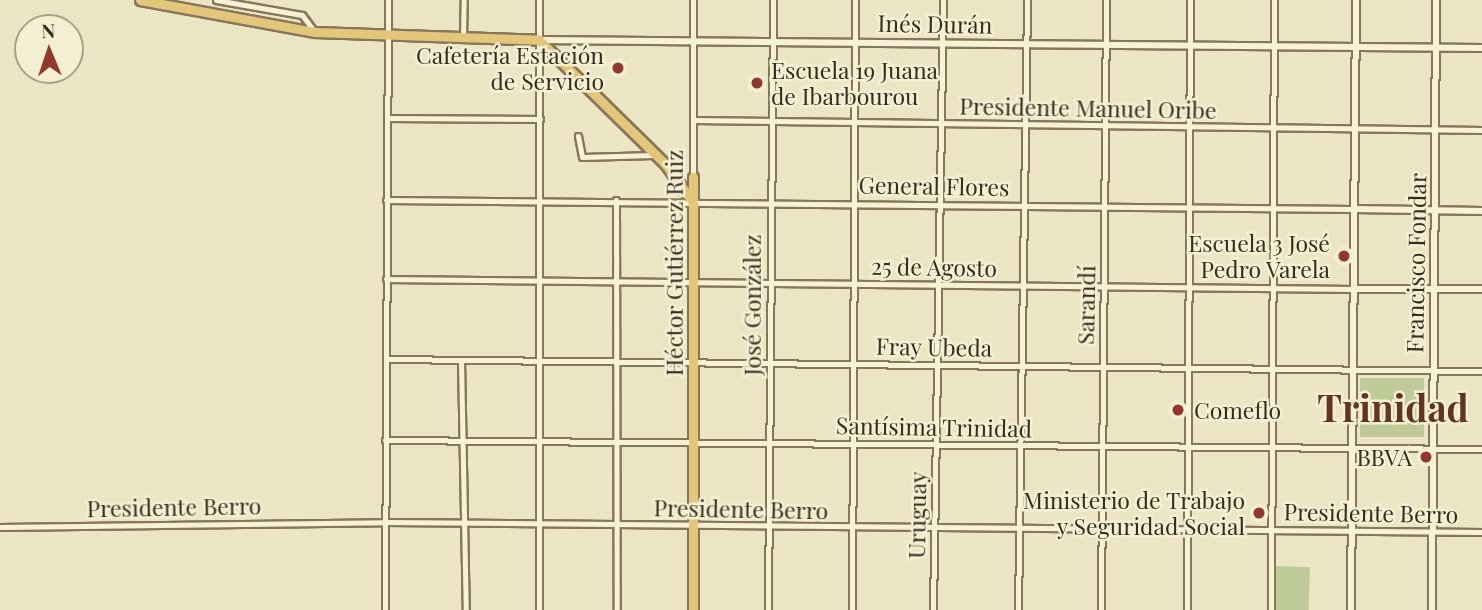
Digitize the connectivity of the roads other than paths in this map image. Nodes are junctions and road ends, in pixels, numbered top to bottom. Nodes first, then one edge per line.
1 (140, 0) edge
2 (221, 0) edge
3 (388, 0) edge
4 (464, 0) edge
5 (539, 0) edge
6 (693, 0) edge
7 (773, 0) edge
8 (855, 0) edge
9 (943, 0) edge
10 (1027, 0) edge
11 (1105, 0) edge
12 (1190, 0) edge
13 (1274, 0) edge
14 (1356, 0) edge
15 (1436, 0) edge
16 (221, 15) junction
17 (315, 32) junction
18 (388, 38) junction
19 (463, 39) junction
20 (539, 40) junction
21 (692, 41) junction
22 (772, 42) junction
23 (855, 42) junction
24 (942, 43) junction
25 (1026, 44) junction
26 (1105, 44) junction
27 (1189, 45) junction
28 (1274, 46) junction
29 (1355, 46) junction
30 (1435, 48) junction
31 (1482, 48) edge
32 (387, 118) junction
33 (540, 119) junction
34 (693, 120) junction
35 (771, 121) junction
36 (854, 123) junction
37 (940, 123) junction
38 (1024, 125) junction
39 (1105, 126) junction
40 (1189, 127) junction
41 (1272, 128) junction
42 (1355, 129) junction
43 (1435, 130) junction
44 (1482, 130) edge
45 (578, 136) dead end
46 (654, 155) junction
47 (666, 166) junction
48 (692, 177) junction
49 (680, 180) junction
50 (386, 200) junction
51 (540, 200) junction
52 (617, 200) junction
53 (692, 201) junction
54 (770, 202) junction
55 (855, 202) junction
56 (939, 204) junction
57 (1023, 205) junction
58 (1105, 206) junction
59 (1189, 207) junction
60 (1272, 207) junction
61 (1354, 209) junction
62 (1435, 210) junction
63 (1482, 211) edge
64 (386, 279) junction
65 (539, 281) junction
66 (617, 281) junction
67 (692, 282) junction
68 (771, 282) junction
69 (854, 284) junction
70 (938, 285) junction
71 (1022, 286) junction
72 (1103, 287) junction
73 (1188, 288) junction
74 (1272, 289) junction
75 (1354, 289) junction
76 (1433, 289) junction
77 (1482, 289) edge
78 (386, 359) junction
79 (461, 360) junction
80 (540, 360) junction
81 (616, 361) junction
82 (693, 361) junction
83 (769, 362) junction
84 (853, 362) junction
85 (936, 365) junction
86 (1020, 366) junction
87 (1102, 366) junction
88 (1186, 368) junction
89 (1271, 368) junction
90 (1353, 369) junction
91 (1433, 370) junction
92 (1482, 371) edge
93 (385, 440) junction
94 (462, 441) junction
95 (539, 441) junction
96 (616, 442) junction
97 (693, 443) junction
98 (769, 443) junction
99 (853, 444) junction
100 (935, 445) junction
101 (1018, 446) junction
102 (1102, 446) junction
103 (1186, 447) junction
104 (1270, 447) junction
105 (1353, 448) junction
106 (1432, 449) junction
107 (1482, 449) edge
108 (386, 522) junction
109 (463, 523) junction
110 (539, 524) junction
111 (617, 525) junction
112 (693, 525) junction
113 (768, 526) junction
114 (0, 527) edge
115 (853, 527) junction
116 (934, 528) junction
117 (1018, 528) junction
118 (1102, 528) junction
119 (1186, 529) junction
120 (1270, 530) junction
121 (1352, 530) junction
122 (1433, 532) junction
123 (1482, 532) edge
124 (385, 610) edge
125 (466, 610) edge
126 (539, 610) edge
127 (617, 610) edge
128 (693, 610) edge
129 (768, 610) edge
130 (852, 610) edge
131 (933, 610) edge
132 (1018, 610) edge
133 (1101, 610) edge
134 (1187, 610) edge
135 (1271, 610) edge
136 (1351, 610) edge
137 (1432, 610) edge

1 - 16 highway, Inés Durán
2 - 16 street
2 - 17 street
3 - 18 street
4 - 19 street
5 - 20 street
6 - 21 street, Héctor Gutiérrez Ruiz
7 - 22 street, José González
8 - 23 street
9 - 24 street, Uruguay
10 - 25 street
11 - 26 street, Sarandí
12 - 27 street
13 - 28 street
14 - 29 street
15 - 30 street, Francisco Fondar
16 - 17 highway, Inés Durán
17 - 18 highway, Inés Durán
18 - 19 highway, Inés Durán
18 - 32 street
19 - 20 highway, Inés Durán
20 - 21 street, Inés Durán
20 - 33 street
20 - 46 highway
21 - 22 street, Inés Durán
21 - 34 street, Héctor Gutiérrez Ruiz
22 - 23 street, Inés Durán
22 - 35 street, José González
23 - 24 street, Inés Durán
23 - 36 street
24 - 25 street, Inés Durán
24 - 37 street, Uruguay
25 - 26 street, Inés Durán
25 - 38 street
26 - 27 street, Inés Durán
26 - 39 street, Sarandí
27 - 28 street, Inés Durán
27 - 40 street
28 - 29 street, Inés Durán
28 - 41 street
29 - 30 street, Inés Durán
29 - 42 street
30 - 31 street, Inés Durán
30 - 43 street, Francisco Fondar
32 - 33 street
32 - 50 street
33 - 51 street
34 - 35 street, Presidente Manuel Oribe
34 - 48 street, Héctor Gutiérrez Ruiz
35 - 36 street, Presidente Manuel Oribe
35 - 54 street, José González
36 - 37 street, Presidente Manuel Oribe
36 - 55 street
37 - 38 street, Presidente Manuel Oribe
37 - 56 street, Uruguay
38 - 39 street, Presidente Manuel Oribe
38 - 57 street
39 - 40 street, Presidente Manuel Oribe
39 - 58 street, Sarandí
40 - 41 street, Presidente Manuel Oribe
40 - 59 street
41 - 42 street, Presidente Manuel Oribe
41 - 60 street
42 - 43 street, Presidente Manuel Oribe
42 - 61 street
43 - 44 street, Presidente Manuel Oribe
43 - 62 street, Francisco Fondar
45 - 46 street
46 - 47 highway
47 - 48 highway
47 - 49 highway
48 - 49 highway
48 - 53 highway, Héctor Gutiérrez Ruiz
49 - 53 highway
50 - 51 street, General Flores
50 - 64 street
51 - 52 street, General Flores
51 - 65 street
52 - 53 street, General Flores
52 - 66 street
53 - 54 street, General Flores
53 - 67 highway, Héctor Gutiérrez Ruiz
54 - 55 street, General Flores
54 - 68 street, José González
55 - 56 street, General Flores
55 - 69 street
56 - 57 street, General Flores
56 - 70 street, Uruguay
57 - 58 street, General Flores
57 - 71 street
58 - 59 street, General Flores
58 - 72 street, Sarandí
59 - 60 street, General Flores
59 - 73 street
60 - 61 street, General Flores
60 - 74 street
61 - 62 street, General Flores
61 - 75 street
62 - 63 street, General Flores
62 - 76 street, Francisco Fondar
64 - 65 street, 25 de Agosto
64 - 78 street
65 - 66 street, 25 de Agosto
65 - 80 street
66 - 67 street, 25 de Agosto
66 - 81 street
67 - 68 street, 25 de Agosto
67 - 82 highway, Héctor Gutiérrez Ruiz
68 - 69 street, 25 de Agosto
68 - 83 street, José González
69 - 70 street, 25 de Agosto
69 - 84 street
70 - 71 street, 25 de Agosto
70 - 85 street, Uruguay
71 - 72 street, 25 de Agosto
71 - 86 street
72 - 73 street, 25 de Agosto
72 - 87 street, Sarandí
73 - 74 street, 25 de Agosto
73 - 88 street
74 - 75 street, 25 de Agosto
74 - 89 street
75 - 76 street, 25 de Agosto
75 - 90 street
76 - 77 street, 25 de Agosto
76 - 91 street, Francisco Fondar
78 - 79 street, Fray Ubeda
78 - 93 street
79 - 80 street, Fray Ubeda
79 - 94 street
80 - 81 street, Fray Ubeda
80 - 95 street
81 - 82 street, Fray Ubeda
81 - 96 street
82 - 83 street, Fray Ubeda
82 - 97 highway, Héctor Gutiérrez Ruiz
83 - 84 street, Fray Ubeda
83 - 98 street, José González
84 - 85 street, Fray Ubeda
84 - 99 street
85 - 86 street, Fray Ubeda
85 - 100 street, Uruguay
86 - 87 street, Fray Ubeda
86 - 101 street
87 - 88 street, Fray Ubeda
87 - 102 street, Sarandí
88 - 89 street, Fray Ubeda
88 - 103 street
89 - 90 street, Fray Ubeda
89 - 104 street
90 - 91 street, Fray Ubeda
90 - 105 street
91 - 92 street, Fray Ubeda
91 - 106 street, Francisco Fondar
93 - 94 street, Santísima Trinidad
93 - 108 street
94 - 95 street, Santísima Trinidad
94 - 109 street
95 - 96 street, Santísima Trinidad
95 - 110 street
96 - 97 street, Santísima Trinidad
96 - 111 street
97 - 98 street, Santísima Trinidad
97 - 112 highway, Héctor Gutiérrez Ruiz
98 - 99 street, Santísima Trinidad
98 - 113 street, José González
99 - 100 street, Santísima Trinidad
99 - 115 street
100 - 101 street, Santísima Trinidad
100 - 116 street, Uruguay
101 - 102 street, Santísima Trinidad
101 - 117 street
102 - 103 street, Santísima Trinidad
102 - 118 street, Sarandí
103 - 104 street, Santísima Trinidad
103 - 119 street
104 - 105 street, Santísima Trinidad
104 - 120 street
105 - 106 street, Santísima Trinidad
105 - 121 street
106 - 107 street, Santísima Trinidad
106 - 122 street, Francisco Fondar
108 - 109 street, Presidente Berro
108 - 114 street, Presidente Berro
108 - 124 street
109 - 110 street, Presidente Berro
109 - 125 street
110 - 111 street, Presidente Berro
110 - 126 street
111 - 112 street, Presidente Berro
111 - 127 street
112 - 113 street, Presidente Berro
112 - 128 highway, Héctor Gutiérrez Ruiz
113 - 115 street, Presidente Berro
113 - 129 street, José González
115 - 116 street, Presidente Berro
115 - 130 street
116 - 117 street, Presidente Berro
116 - 131 street, Uruguay
117 - 118 street, Presidente Berro
117 - 132 street
118 - 119 street, Presidente Berro
118 - 133 street, Sarandí
119 - 120 street, Presidente Berro
119 - 134 street
120 - 121 street, Presidente Berro
120 - 135 street
121 - 122 street, Presidente Berro
121 - 136 street
122 - 123 street, Presidente Berro
122 - 137 street, Francisco Fondar

